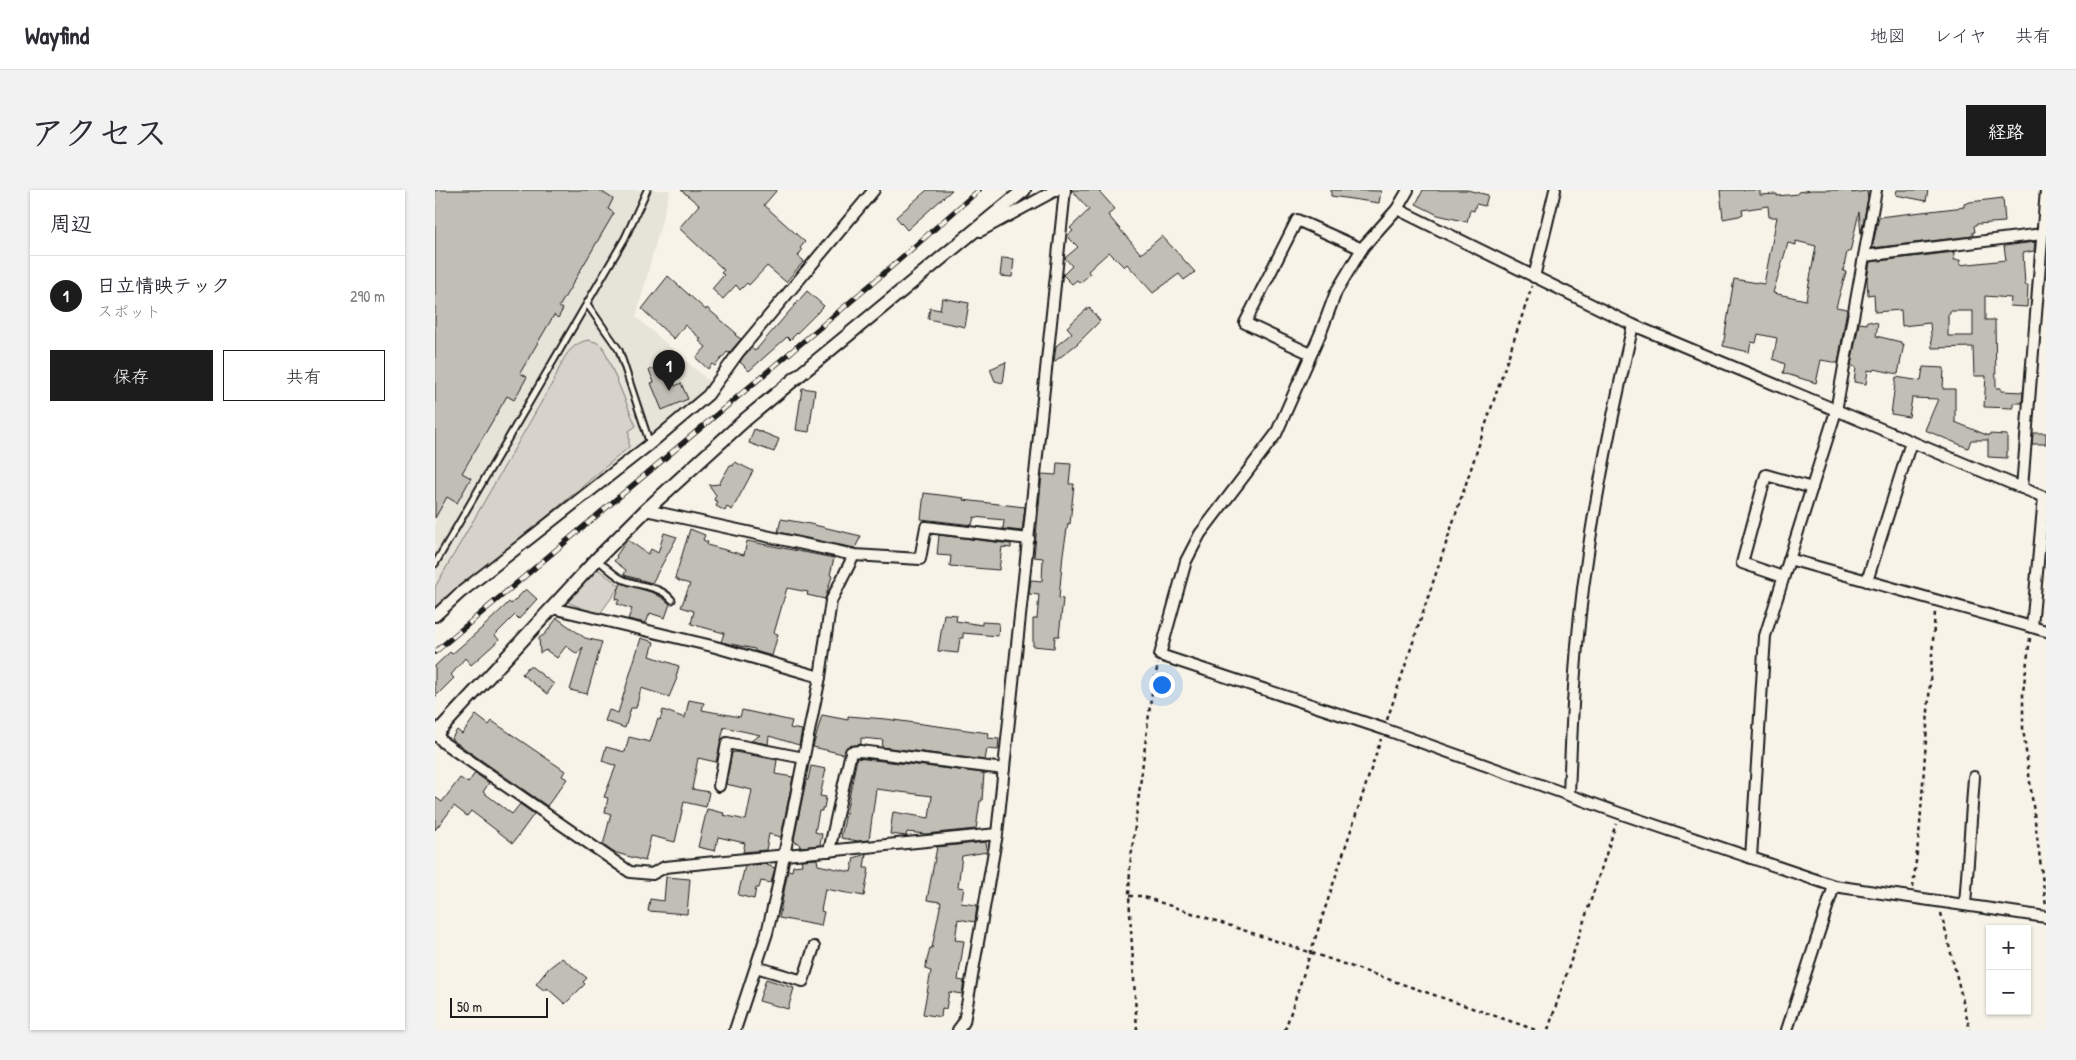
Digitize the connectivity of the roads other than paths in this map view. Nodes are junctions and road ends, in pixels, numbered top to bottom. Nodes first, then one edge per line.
1 (647, 190) edge
2 (874, 190) edge
3 (1024, 190) edge
4 (1056, 190) edge
5 (1065, 190) edge
6 (1407, 190) edge
7 (1555, 190) edge
8 (1875, 190) edge
9 (2046, 190) edge
10 (1397, 210) junction
11 (2042, 234) junction
12 (965, 238) junction
13 (1362, 249) junction
14 (1864, 256) junction
15 (1534, 277) junction
16 (587, 304) junction
17 (1633, 325) junction
18 (1311, 354) junction
19 (1836, 411) junction
20 (1911, 442) junction
21 (650, 444) junction
22 (1812, 488) junction
23 (2022, 488) junction
24 (2045, 498) edge
25 (647, 510) junction
26 (1029, 539) junction
27 (854, 555) junction
28 (1789, 558) junction
29 (597, 559) junction
30 (435, 564) edge
31 (1783, 577) junction
32 (1867, 581) junction
33 (672, 600) dead end
34 (552, 608) junction
35 (435, 616) edge
36 (2031, 627) junction
37 (2046, 631) edge
38 (820, 677) junction
39 (436, 734) edge
40 (804, 758) junction
41 (1004, 769) junction
42 (1974, 777) dead end
43 (719, 786) dead end
44 (1569, 795) junction
45 (997, 834) junction
46 (829, 851) junction
47 (784, 856) junction
48 (1751, 858) junction
49 (1834, 886) junction
50 (1965, 905) junction
51 (2046, 917) edge
52 (814, 947) dead end
53 (756, 968) junction
54 (961, 1027) edge
55 (735, 1030) edge
56 (1787, 1030) edge

1 - 16 lane
2 - 21 street
3 - 12 street
4 - 12 street
5 - 26 street
6 - 10 street
7 - 15 street
8 - 14 street
9 - 11 street
10 - 13 street
10 - 15 street
11 - 14 street
11 - 23 street
12 - 25 street
13 - 18 street
13 - 18 street
14 - 19 street
15 - 17 street
16 - 21 lane
16 - 30 lane
17 - 19 street
17 - 44 street
18 - 44 street
19 - 20 street
19 - 22 street
20 - 23 street
20 - 32 street
21 - 35 street
22 - 28 street
22 - 31 street
23 - 24 street
24 - 36 street
25 - 27 street
25 - 29 street
26 - 27 street
26 - 41 street
27 - 38 street
28 - 31 street
28 - 32 street
29 - 33 lane
29 - 34 street
31 - 48 street
32 - 36 street
34 - 38 street
34 - 39 street
36 - 37 street
38 - 40 street
39 - 47 street
40 - 43 street
40 - 47 street
41 - 45 street
41 - 46 street
42 - 50 street
44 - 48 street
45 - 46 street
45 - 54 street
46 - 47 street
47 - 53 street
48 - 49 street
49 - 50 street
49 - 56 street
50 - 51 street
52 - 53 street
53 - 55 street

